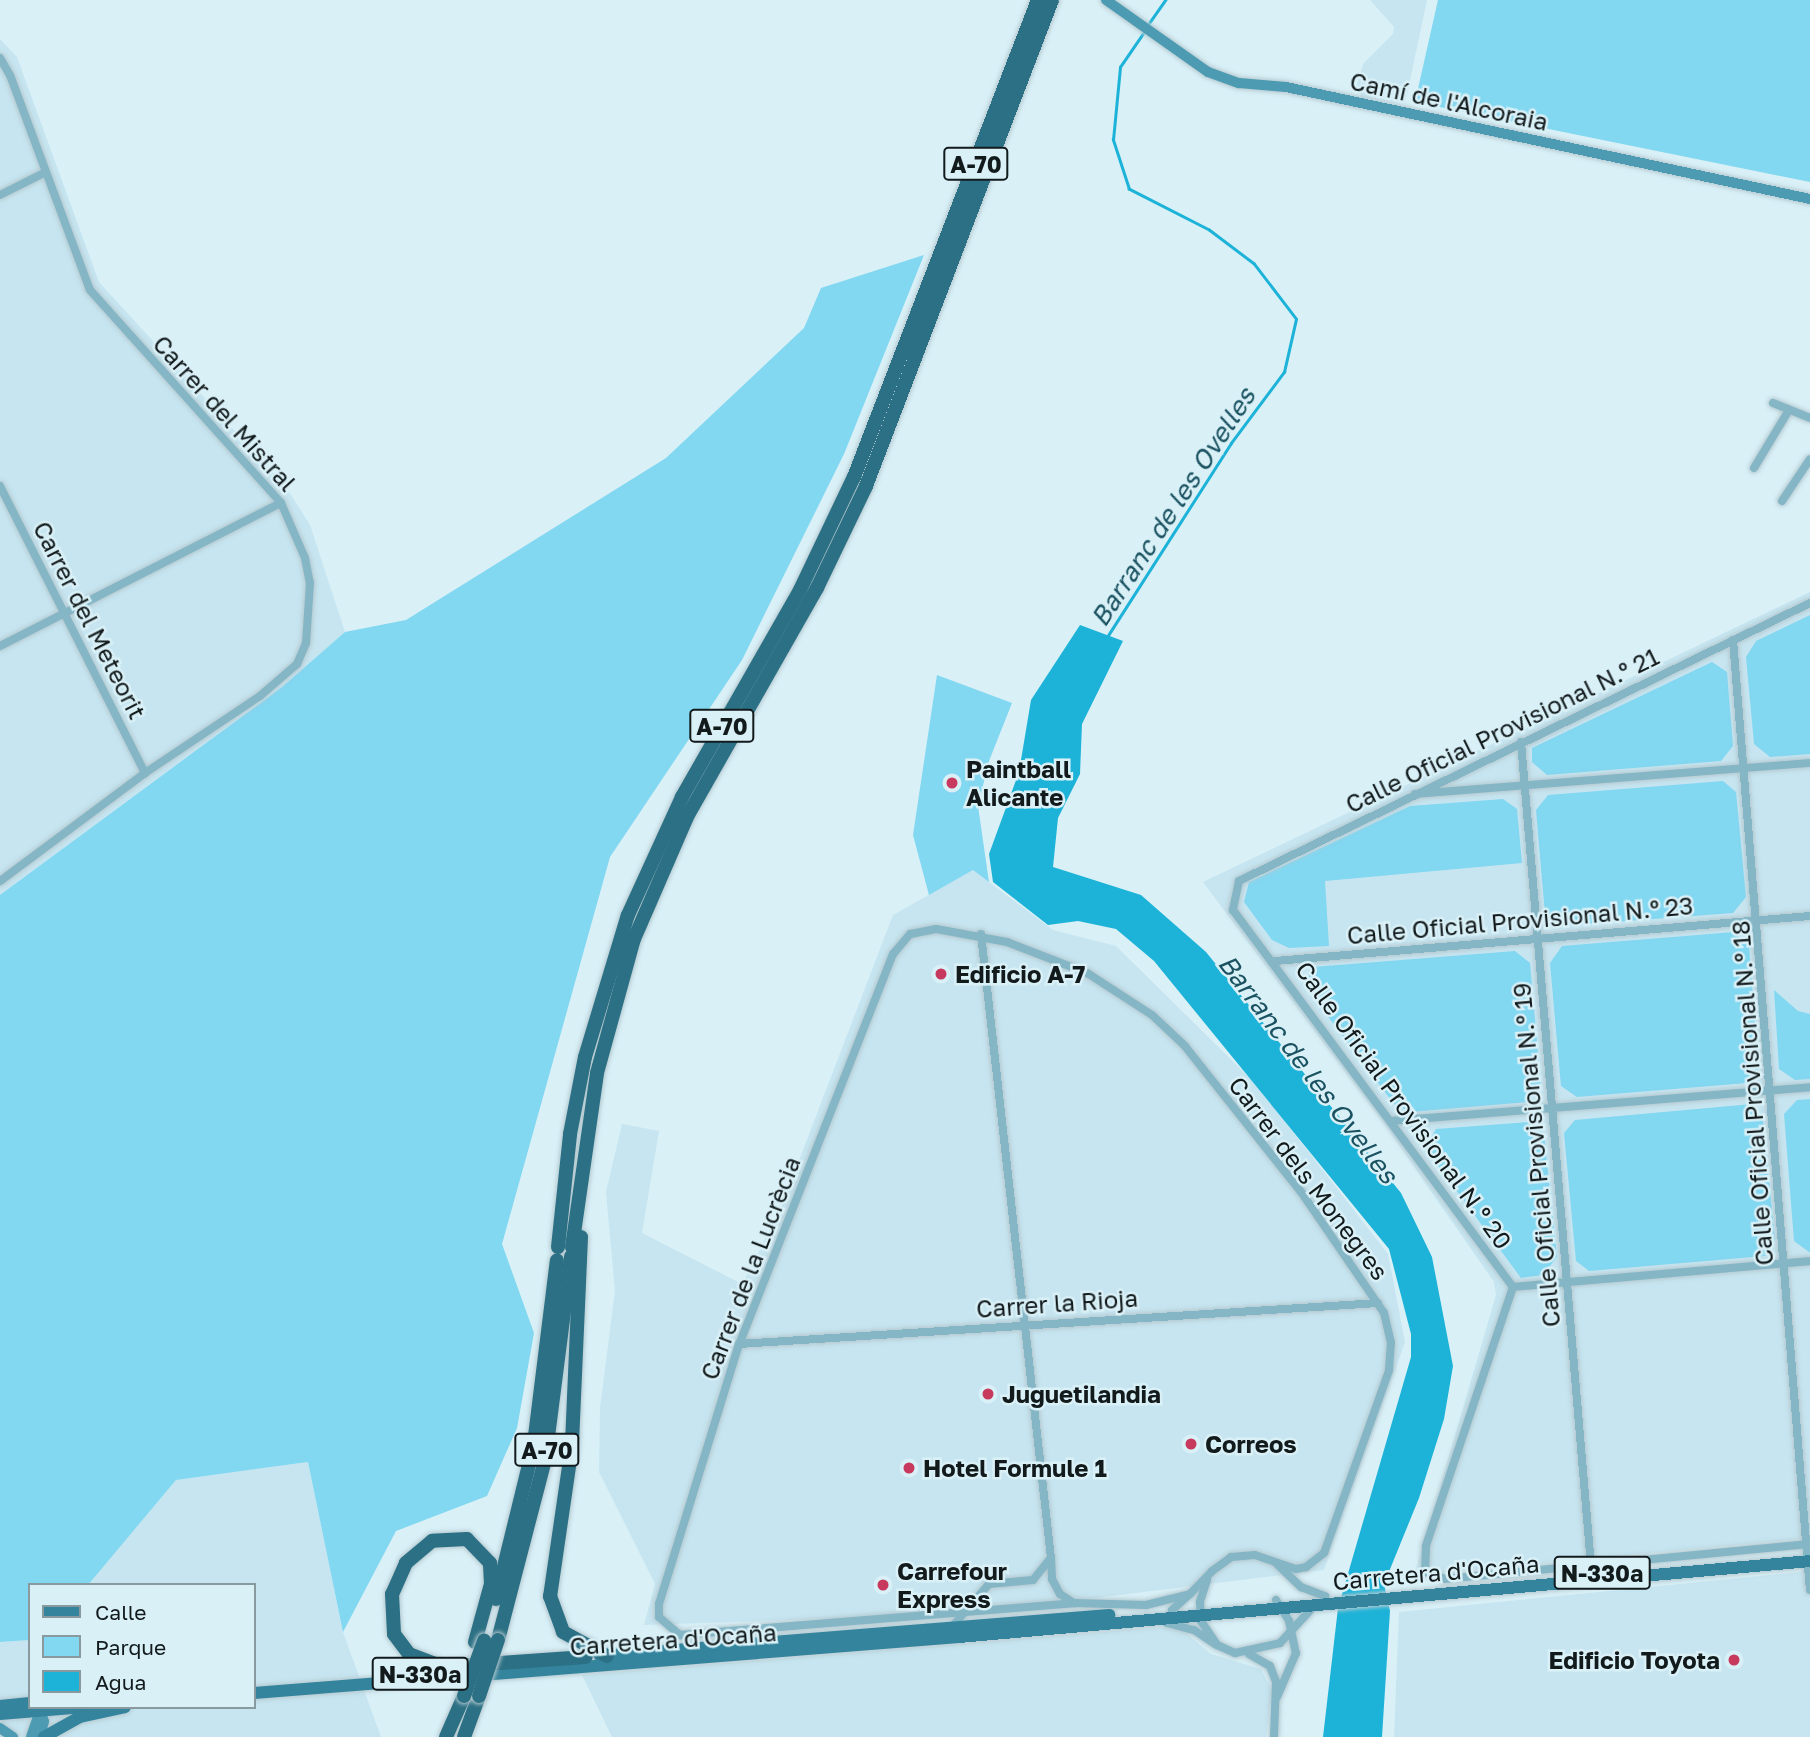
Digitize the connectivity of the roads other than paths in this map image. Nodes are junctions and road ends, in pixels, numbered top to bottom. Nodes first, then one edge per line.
1 (1038, 0) edge
2 (1052, 0) edge
3 (1106, 0) edge
4 (0, 58) edge
5 (1007, 104) junction
6 (46, 172) junction
7 (0, 195) edge
8 (1808, 199) edge
9 (960, 226) junction
10 (1773, 403) dead end
11 (1789, 410) junction
12 (1810, 418) edge
13 (1810, 460) edge
14 (1754, 468) dead end
15 (0, 486) edge
16 (1783, 501) dead end
17 (281, 503) junction
18 (1810, 603) edge
19 (67, 612) junction
20 (1734, 640) junction
21 (0, 646) edge
22 (1521, 742) junction
23 (1810, 763) edge
24 (1745, 768) junction
25 (145, 773) junction
26 (1525, 787) junction
27 (1410, 794) junction
28 (0, 881) edge
29 (1233, 910) joint
30 (1810, 916) edge
31 (1759, 920) junction
32 (910, 934) joint
33 (981, 934) junction
34 (1536, 937) junction
35 (1275, 961) junction
36 (610, 1019) junction
37 (1810, 1087) edge
38 (1771, 1090) junction
39 (1552, 1108) junction
40 (1391, 1121) junction
41 (564, 1252) junction
42 (1810, 1261) edge
43 (1784, 1263) junction
44 (1567, 1281) junction
45 (1513, 1287) junction
46 (1378, 1303) junction
47 (1026, 1323) junction
48 (739, 1344) junction
49 (1809, 1554) edge
50 (1051, 1559) junction
51 (1276, 1563) junction
52 (1591, 1565) junction
53 (1212, 1571) junction
54 (1810, 1586) edge
55 (1190, 1594) junction
56 (1322, 1601) junction
57 (1074, 1603) junction
58 (1280, 1604) junction
59 (1151, 1608) junction
60 (1172, 1609) junction
61 (1200, 1610) junction
62 (965, 1614) junction
63 (847, 1623) junction
64 (822, 1625) junction
65 (1095, 1625) junction
66 (664, 1626) joint
67 (951, 1628) junction
68 (782, 1629) junction
69 (906, 1632) junction
70 (1292, 1632) junction
71 (808, 1640) junction
72 (486, 1641) junction
73 (1217, 1645) junction
74 (1249, 1654) junction
75 (607, 1656) junction
76 (586, 1657) junction
77 (256, 1685) edge
78 (256, 1693) edge
79 (1277, 1697) junction
80 (28, 1708) edge
81 (38, 1709) edge
82 (39, 1709) edge
83 (116, 1709) edge
84 (0, 1710) edge
85 (0, 1728) edge
86 (466, 1733) edge
87 (6, 1737) edge
88 (13, 1737) edge
89 (31, 1737) edge
90 (42, 1737) edge
91 (446, 1737) edge
92 (1274, 1737) edge

1 - 5 highway, A-70
2 - 5 highway, A-70
3 - 8 street, Camí de l'Alcoraia
4 - 6 street, Carrer del Mistral
5 - 9 highway, A-70
6 - 7 street
6 - 17 street, Carrer del Mistral
9 - 36 highway, A-70
9 - 41 highway, A-70
10 - 11 street
11 - 12 street
11 - 14 street
13 - 16 street
15 - 19 street, Carrer del Meteorit
17 - 19 street
17 - 25 street, Carrer del Mistral
18 - 20 street, Calle Oficial Provisional N.º 21
19 - 21 street
19 - 25 street, Carrer del Meteorit
20 - 22 street, Calle Oficial Provisional N.º 21
20 - 24 street, Calle Oficial Provisional N.º 18
22 - 26 street, Calle Oficial Provisional N.º 19
22 - 27 street, Calle Oficial Provisional N.º 21
23 - 24 street
24 - 26 street
24 - 31 street, Calle Oficial Provisional N.º 18
25 - 28 street, Carrer del Mistral
26 - 27 street
26 - 34 street, Calle Oficial Provisional N.º 19
27 - 29 street, Calle Oficial Provisional N.º 21
29 - 35 street, Calle Oficial Provisional N.º 20
30 - 31 street, Calle Oficial Provisional N.º 23
31 - 34 street, Calle Oficial Provisional N.º 23
31 - 38 street, Calle Oficial Provisional N.º 18
32 - 33 street, Carrer dels Monegres
32 - 48 street, Carrer de la Lucrècia
33 - 46 street, Carrer dels Monegres
33 - 47 street
34 - 35 street, Calle Oficial Provisional N.º 23
34 - 39 street, Calle Oficial Provisional N.º 19
35 - 40 street, Calle Oficial Provisional N.º 20
36 - 41 highway, A-70
36 - 75 highway
37 - 38 street
38 - 39 street
38 - 43 street, Calle Oficial Provisional N.º 18
39 - 40 street
39 - 44 street, Calle Oficial Provisional N.º 19
40 - 45 street, Calle Oficial Provisional N.º 20
41 - 72 highway, A-70
42 - 43 street
43 - 44 street
43 - 49 street, Calle Oficial Provisional N.º 18
44 - 45 street
44 - 52 street, Calle Oficial Provisional N.º 19
45 - 52 street, Carretera d'Ocaña
46 - 47 street, Carrer la Rioja
46 - 51 street, Carrer dels Monegres
47 - 48 street, Carrer la Rioja
47 - 50 street
48 - 66 street, Carrer de la Lucrècia
49 - 52 street, Carretera d'Ocaña
49 - 54 street, Calle Oficial Provisional N.º 18
49 - 56 main road, Carretera d'Ocaña / N-330a
50 - 57 street
50 - 62 street
51 - 53 street, Carrer dels Monegres
51 - 56 street, Carretera d'Ocaña
53 - 55 street
53 - 61 street
55 - 59 street, Carretera d'Ocaña
55 - 60 street
56 - 58 main road, Carretera d'Ocaña / N-330a
56 - 70 street, Carretera d'Ocaña
57 - 59 street, Carretera d'Ocaña
57 - 62 street, Carretera d'Ocaña
58 - 61 main road, Carretera d'Ocaña / N-330a
58 - 70 street
59 - 60 main road, Carretera d'Ocaña / N-330a
59 - 67 main road, Carretera d'Ocaña / N-330a
60 - 61 main road, Carretera d'Ocaña / N-330a
61 - 65 main road, Carretera d'Ocaña / N-330a
61 - 73 street
62 - 63 street, Carretera d'Ocaña
62 - 67 street
63 - 64 street, Carretera d'Ocaña
63 - 69 street, Carretera d'Ocaña
64 - 68 street, Carretera d'Ocaña
64 - 71 street, Carretera d'Ocaña
65 - 73 street, Carretera d'Ocaña
65 - 78 main road, Carretera d'Ocaña / N-330a
66 - 68 street, Carretera d'Ocaña
67 - 69 main road, Carretera d'Ocaña / N-330a
68 - 71 street, Carretera d'Ocaña
69 - 71 main road, Carretera d'Ocaña / N-330a
70 - 74 street, Carretera d'Ocaña
70 - 79 street
71 - 75 main road, Carretera d'Ocaña / N-330a
72 - 76 highway
72 - 86 highway, A-70, bridge
72 - 91 highway, A-70, bridge
73 - 74 street, Carretera d'Ocaña
74 - 79 street
75 - 76 main road, Carretera d'Ocaña / N-330a
76 - 77 main road, Carretera d'Ocaña / N-330a
79 - 92 street
80 - 84 main road
81 - 89 street
82 - 90 street
83 - 90 main road
85 - 87 street
85 - 88 street

